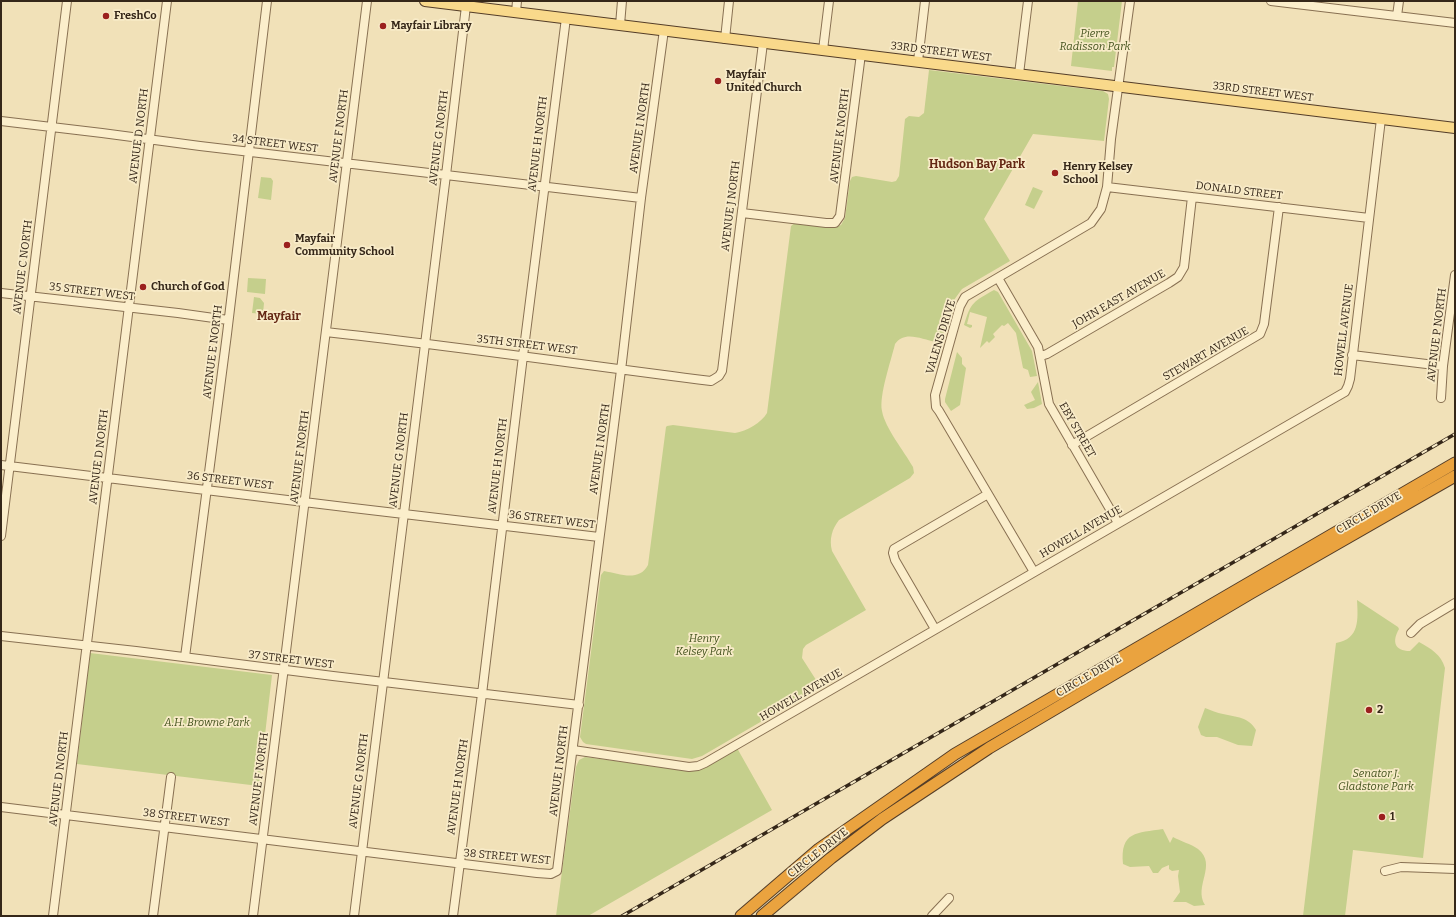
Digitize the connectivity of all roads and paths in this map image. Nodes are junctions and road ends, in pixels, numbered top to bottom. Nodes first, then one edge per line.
1 (67, 1) edge
2 (167, 1) edge
3 (267, 1) edge
4 (367, 1) edge
5 (425, 1) edge
6 (517, 1) edge
7 (622, 1) edge
8 (729, 1) edge
9 (829, 1) edge
10 (925, 1) edge
11 (1028, 1) edge
12 (1130, 1) edge
13 (1271, 1) edge
14 (1399, 1) edge
15 (466, 6) junction
16 (516, 12) junction
17 (1397, 16) junction
18 (566, 18) junction
19 (1455, 23) edge
20 (620, 25) junction
21 (664, 30) junction
22 (725, 38) junction
23 (763, 43) junction
24 (823, 50) junction
25 (861, 54) junction
26 (918, 61) junction
27 (1019, 74) junction
28 (1118, 85) junction
29 (1381, 119) junction
30 (1, 121) edge
31 (51, 127) junction
32 (1455, 128) edge
33 (149, 139) junction
34 (249, 152) junction
35 (347, 163) junction
36 (446, 175) junction
37 (544, 187) junction
38 (1107, 187) junction
39 (1192, 197) junction
40 (642, 198) junction
41 (1279, 207) junction
42 (742, 213) junction
43 (1369, 218) junction
44 (1455, 275) edge
45 (998, 278) junction
46 (1, 293) edge
47 (30, 296) junction
48 (129, 308) junction
49 (228, 320) junction
50 (1452, 322) edge
51 (326, 332) junction
52 (425, 344) junction
53 (1352, 355) junction
54 (523, 356) junction
55 (1041, 356) junction
56 (1443, 366) junction
57 (621, 369) junction
58 (722, 371) joint
59 (1441, 398) dead end
60 (1072, 445) junction
61 (1455, 463) edge
62 (1, 464) edge
63 (10, 466) junction
64 (1455, 476) edge
65 (108, 477) junction
66 (206, 489) junction
67 (988, 494) junction
68 (305, 502) junction
69 (404, 514) junction
70 (502, 524) junction
71 (1118, 524) junction
72 (1, 536) edge
73 (599, 537) junction
74 (1034, 572) junction
75 (1455, 603) edge
76 (935, 629) junction
77 (1411, 633) dead end
78 (1, 636) edge
79 (86, 646) junction
80 (184, 657) junction
81 (284, 669) junction
82 (382, 682) junction
83 (482, 694) junction
84 (579, 706) junction
85 (572, 750) junction
86 (171, 777) dead end
87 (1, 807) edge
88 (66, 815) junction
89 (165, 826) junction
90 (262, 838) junction
91 (361, 851) junction
92 (459, 864) junction
93 (1455, 869) edge
94 (557, 871) joint
95 (1385, 871) dead end
96 (949, 898) dead end
97 (53, 916) edge
98 (154, 916) edge
99 (253, 916) edge
100 (354, 916) edge
101 (453, 916) edge
102 (741, 916) edge
103 (762, 916) edge
104 (932, 916) edge

1 - 31 street, AVENUE C NORTH
2 - 33 street, AVENUE D NORTH
3 - 34 street, AVENUE E NORTH
4 - 35 street, AVENUE F NORTH
5 - 15 main road, 33RD STREET WEST
6 - 16 street
7 - 20 street
8 - 22 street
9 - 24 street
10 - 26 street
11 - 27 street
12 - 28 street, VALENS DRIVE
13 - 17 street
14 - 17 street
15 - 16 main road, 33RD STREET WEST
15 - 36 street, AVENUE G NORTH
16 - 18 main road, 33RD STREET WEST
17 - 19 street
18 - 20 main road, 33RD STREET WEST
18 - 37 street, AVENUE H NORTH
20 - 21 main road, 33RD STREET WEST
21 - 22 main road, 33RD STREET WEST
21 - 40 street, AVENUE I NORTH
22 - 23 main road, 33RD STREET WEST
23 - 24 main road, 33RD STREET WEST
23 - 42 street, AVENUE J NORTH
24 - 25 main road, 33RD STREET WEST
25 - 26 main road, 33RD STREET WEST
25 - 42 street, AVENUE K NORTH
26 - 27 main road, 33RD STREET WEST
27 - 28 main road, 33RD STREET WEST
28 - 29 main road, 33RD STREET WEST
28 - 38 street, VALENS DRIVE
29 - 32 main road, 33RD STREET WEST
29 - 43 street, HOWELL AVENUE
30 - 31 street, 34 STREET WEST
31 - 33 street, 34 STREET WEST
31 - 47 street, AVENUE C NORTH
33 - 34 street, 34 STREET WEST
33 - 48 street, AVENUE D NORTH
34 - 35 street, 34 STREET WEST
34 - 49 street, AVENUE E NORTH
35 - 36 street, 34 STREET WEST
35 - 51 street, AVENUE F NORTH
36 - 37 street, 34 STREET WEST
36 - 52 street, AVENUE G NORTH
37 - 40 street, 34 STREET WEST
37 - 54 street, AVENUE H NORTH
38 - 39 street, DONALD STREET
38 - 45 street, VALENS DRIVE
39 - 41 street, DONALD STREET
39 - 55 street, JOHN EAST AVENUE
40 - 57 street, AVENUE I NORTH
41 - 43 street, DONALD STREET
41 - 60 street, STEWART AVENUE
42 - 58 street, AVENUE J NORTH
43 - 53 street, HOWELL AVENUE
44 - 50 street, AVENUE P NORTH
45 - 55 street, EBY STREET
45 - 67 street, VALENS DRIVE
46 - 47 street, 35 STREET WEST
47 - 48 street, 35 STREET WEST
47 - 63 street, AVENUE C NORTH
48 - 49 street, 35 STREET WEST
48 - 65 street, AVENUE D NORTH
49 - 66 street, AVENUE E NORTH
50 - 56 street, AVENUE P NORTH
51 - 52 street, 35TH STREET WEST
51 - 68 street, AVENUE F NORTH
52 - 54 street, 35TH STREET WEST
52 - 69 street, AVENUE G NORTH
53 - 56 street
53 - 71 street, HOWELL AVENUE
54 - 57 street, 35TH STREET WEST
54 - 70 street, AVENUE H NORTH
55 - 60 street, EBY STREET
56 - 59 street, AVENUE P NORTH
57 - 58 street, 35TH STREET WEST
57 - 73 street, AVENUE I NORTH
60 - 71 street, EBY STREET
61 - 102 highway, CIRCLE DRIVE
62 - 63 street, 36 STREET WEST
63 - 65 street, 36 STREET WEST
63 - 72 street, AVENUE C NORTH
64 - 103 highway, CIRCLE DRIVE
65 - 66 street, 36 STREET WEST
65 - 79 street, AVENUE D NORTH
66 - 68 street, 36 STREET WEST
66 - 80 street, AVENUE E NORTH
67 - 74 street, VALENS DRIVE
67 - 76 street
68 - 69 street, 36 STREET WEST
68 - 81 street, AVENUE F NORTH
69 - 70 street, 36 STREET WEST
69 - 82 street, AVENUE G NORTH
70 - 73 street, 36 STREET WEST
70 - 83 street, AVENUE H NORTH
71 - 74 street, HOWELL AVENUE
73 - 84 street, AVENUE I NORTH
74 - 76 street, HOWELL AVENUE
75 - 77 street
76 - 85 street, HOWELL AVENUE
78 - 79 street, 37 STREET WEST
79 - 80 street, 37 STREET WEST
79 - 88 street, AVENUE D NORTH
80 - 81 street, 37 STREET WEST
81 - 82 street, 37 STREET WEST
81 - 90 street, AVENUE F NORTH
82 - 83 street, 37 STREET WEST
82 - 91 street, AVENUE G NORTH
83 - 84 street, 37 STREET WEST
83 - 92 street, AVENUE H NORTH
84 - 85 street, AVENUE I NORTH
85 - 94 street, AVENUE I NORTH
86 - 89 street
87 - 88 street, 38 STREET WEST
88 - 89 street, 38 STREET WEST
88 - 97 street, AVENUE D NORTH
89 - 90 street, 38 STREET WEST
89 - 98 street
90 - 91 street, 38 STREET WEST
90 - 99 street, AVENUE F NORTH
91 - 92 street, 38 STREET WEST
91 - 100 street, AVENUE G NORTH
92 - 94 street, 38 STREET WEST
92 - 101 street, AVENUE H NORTH
93 - 95 street
96 - 104 street

